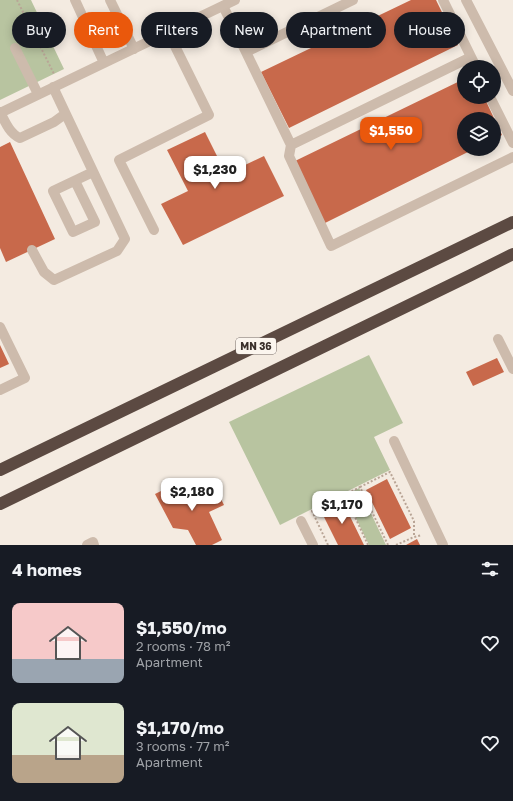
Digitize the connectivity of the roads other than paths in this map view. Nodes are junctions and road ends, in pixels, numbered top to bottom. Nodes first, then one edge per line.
1 (75, 0) edge
2 (110, 0) edge
3 (235, 0) edge
4 (353, 0) edge
5 (443, 0) edge
6 (466, 0) edge
7 (223, 6) junction
8 (210, 12) edge
9 (141, 46) edge
10 (15, 48) dead end
11 (176, 48) edge
12 (134, 49) junction
13 (246, 52) junction
14 (471, 57) junction
15 (472, 60) edge
16 (104, 63) junction
17 (53, 87) junction
18 (513, 92) edge
19 (38, 94) junction
20 (493, 104) edge
21 (0, 112) edge
22 (65, 114) junction
23 (513, 144) edge
24 (291, 145) junction
25 (513, 157) edge
26 (93, 172) junction
27 (75, 181) junction
28 (513, 222) edge
29 (154, 230) dead end
30 (32, 250) dead end
31 (513, 255) edge
32 (0, 327) edge
33 (498, 339) dead end
34 (513, 369) edge
35 (0, 390) edge
36 (394, 441) dead end
37 (0, 470) edge
38 (0, 504) edge
39 (301, 522) dead end
40 (87, 545) edge
41 (94, 545) edge
42 (312, 545) edge
43 (443, 545) edge

1 - 16 street
2 - 12 street
3 - 7 street
4 - 13 street
5 - 14 street
6 - 18 street
7 - 8 street
7 - 13 street
9 - 12 street
10 - 19 street
11 - 29 street
12 - 16 street
13 - 24 street
14 - 15 street
14 - 24 street
16 - 17 street
17 - 19 street
17 - 22 street
19 - 21 street
20 - 23 street
21 - 22 street
22 - 26 street
24 - 25 street
26 - 27 street
26 - 30 street
27 - 27 street
28 - 37 highway, MN 36
31 - 38 highway, MN 36
32 - 35 street
33 - 34 street
36 - 43 street
39 - 42 street
40 - 41 street

